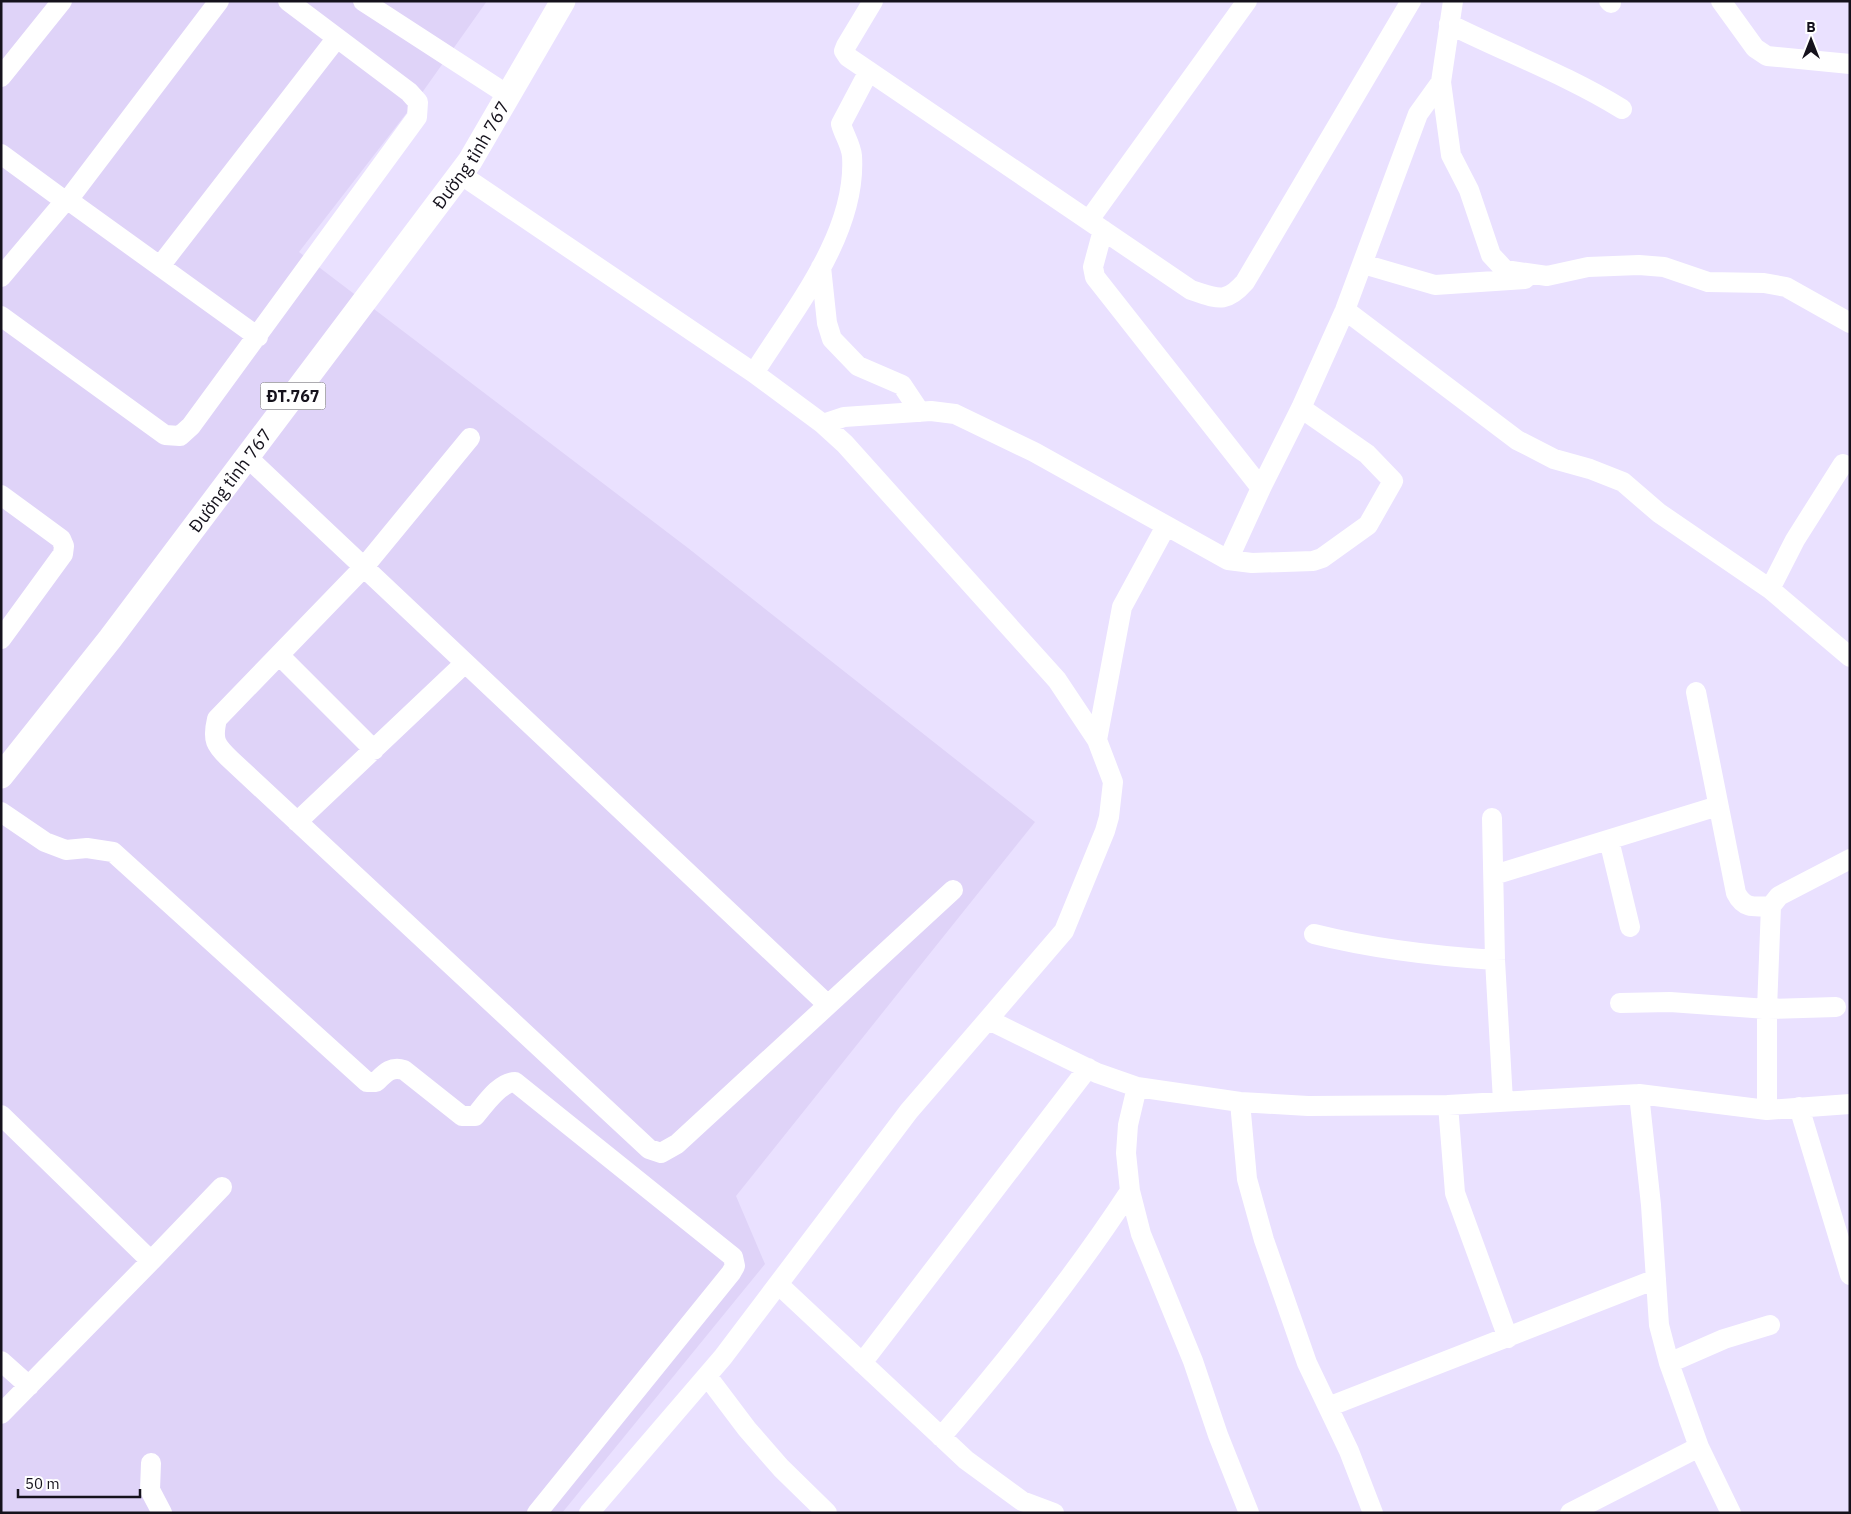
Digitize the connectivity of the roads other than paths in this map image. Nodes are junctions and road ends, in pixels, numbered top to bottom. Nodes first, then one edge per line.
1 (62, 1) edge
2 (219, 1) edge
3 (288, 1) edge
4 (363, 1) edge
5 (563, 1) edge
6 (874, 1) edge
7 (1411, 1) edge
8 (1453, 1) edge
9 (1721, 1) edge
10 (1242, 3) edge
11 (1449, 24) junction
12 (336, 39) junction
13 (1850, 64) edge
14 (869, 71) junction
15 (1, 77) edge
16 (1441, 82) junction
17 (508, 95) junction
18 (1622, 109) dead end
19 (1, 154) edge
20 (460, 174) junction
21 (66, 200) junction
22 (1096, 225) junction
23 (1363, 264) junction
24 (160, 266) junction
25 (821, 267) junction
26 (1547, 276) junction
27 (1, 277) edge
28 (1345, 310) junction
29 (1, 316) edge
30 (1847, 320) edge
31 (258, 337) junction
32 (754, 374) junction
33 (1301, 408) junction
34 (920, 412) junction
35 (823, 424) junction
36 (470, 438) dead end
37 (247, 457) junction
38 (1843, 464) dead end
39 (1261, 488) junction
40 (1, 495) edge
41 (1166, 526) junction
42 (1228, 560) junction
43 (364, 567) junction
44 (1770, 589) junction
45 (1, 639) edge
46 (279, 655) junction
47 (1850, 657) edge
48 (465, 662) junction
49 (1696, 692) dead end
50 (1097, 740) junction
51 (374, 750) junction
52 (1, 776) edge
53 (1718, 806) junction
54 (1, 812) edge
55 (1492, 818) dead end
56 (297, 822) junction
57 (1609, 840) junction
58 (1850, 859) edge
59 (1494, 875) junction
60 (953, 890) dead end
61 (1771, 906) junction
62 (1630, 927) dead end
63 (1314, 934) dead end
64 (1495, 960) junction
65 (1620, 1003) dead end
66 (828, 1004) junction
67 (1836, 1007) dead end
68 (1767, 1009) junction
69 (985, 1023) junction
70 (1088, 1068) junction
71 (1137, 1087) junction
72 (1639, 1094) junction
73 (1503, 1101) junction
74 (1240, 1102) junction
75 (1850, 1104) edge
76 (1448, 1105) junction
77 (1799, 1107) junction
78 (1767, 1110) junction
79 (1, 1115) edge
80 (222, 1187) dead end
81 (1130, 1191) junction
82 (151, 1261) junction
83 (1850, 1275) edge
84 (1656, 1279) junction
85 (778, 1284) junction
86 (1770, 1325) dead end
87 (1508, 1338) junction
88 (1, 1360) edge
89 (862, 1363) junction
90 (1669, 1364) junction
91 (707, 1376) junction
92 (28, 1386) junction
93 (1328, 1407) junction
94 (1, 1414) edge
95 (941, 1437) junction
96 (1699, 1447) junction
97 (151, 1463) dead end
98 (162, 1513) edge
99 (537, 1513) edge
100 (589, 1513) edge
101 (828, 1513) edge
102 (1054, 1513) edge
103 (1249, 1513) edge
104 (1373, 1513) edge
105 (1570, 1513) edge
106 (1731, 1513) edge

1 - 15 street
2 - 21 street
3 - 12 street
4 - 17 street
5 - 17 main road, Đường tỉnh 767 / ĐT.767
6 - 14 street
7 - 22 street
8 - 11 street
9 - 13 street
10 - 22 street
11 - 16 street
11 - 18 street
12 - 24 street
12 - 31 street
14 - 22 street
14 - 25 street
16 - 23 street
16 - 26 street
17 - 20 main road, Đường tỉnh 767 / ĐT.767
19 - 21 street
20 - 32 street
20 - 37 main road, Đường tỉnh 767 / ĐT.767
21 - 24 street
21 - 27 street
22 - 39 street
23 - 26 street
23 - 28 street
24 - 31 street
25 - 32 street
25 - 34 street
26 - 30 street
28 - 33 street
28 - 44 street
29 - 31 street
32 - 35 street
33 - 39 street
33 - 42 street
34 - 35 street
34 - 41 street
35 - 50 street
36 - 43 street
37 - 43 street
37 - 52 main road, Đường tỉnh 767 / ĐT.767
38 - 44 street
39 - 42 street
40 - 45 street
41 - 42 street
41 - 50 street
43 - 46 street
43 - 48 street
44 - 47 street
46 - 51 street
46 - 56 street
48 - 51 street
48 - 66 street
49 - 53 street
50 - 69 street
51 - 56 street
53 - 57 street
53 - 61 street
54 - 99 street
55 - 59 street
56 - 66 street
57 - 59 street
57 - 62 street
58 - 61 street
59 - 64 street
60 - 66 street
61 - 68 street
63 - 64 street
64 - 73 street
65 - 68 street
67 - 68 street
68 - 78 street
69 - 70 street
69 - 85 street
70 - 71 street
70 - 89 street
71 - 74 street
71 - 81 street
72 - 73 street
72 - 78 street
72 - 84 street
73 - 76 street
74 - 76 street
74 - 93 street
75 - 77 street
76 - 87 street
77 - 78 street
77 - 83 street
79 - 82 street
80 - 82 street
81 - 95 street
81 - 103 street
82 - 92 street
84 - 87 street
84 - 90 street
85 - 89 street
85 - 91 street
86 - 90 street
87 - 93 street
88 - 92 street
89 - 95 street
90 - 96 street
91 - 100 street
91 - 101 street
92 - 94 street
93 - 104 street
95 - 102 street
96 - 105 street
96 - 106 street
97 - 98 street

